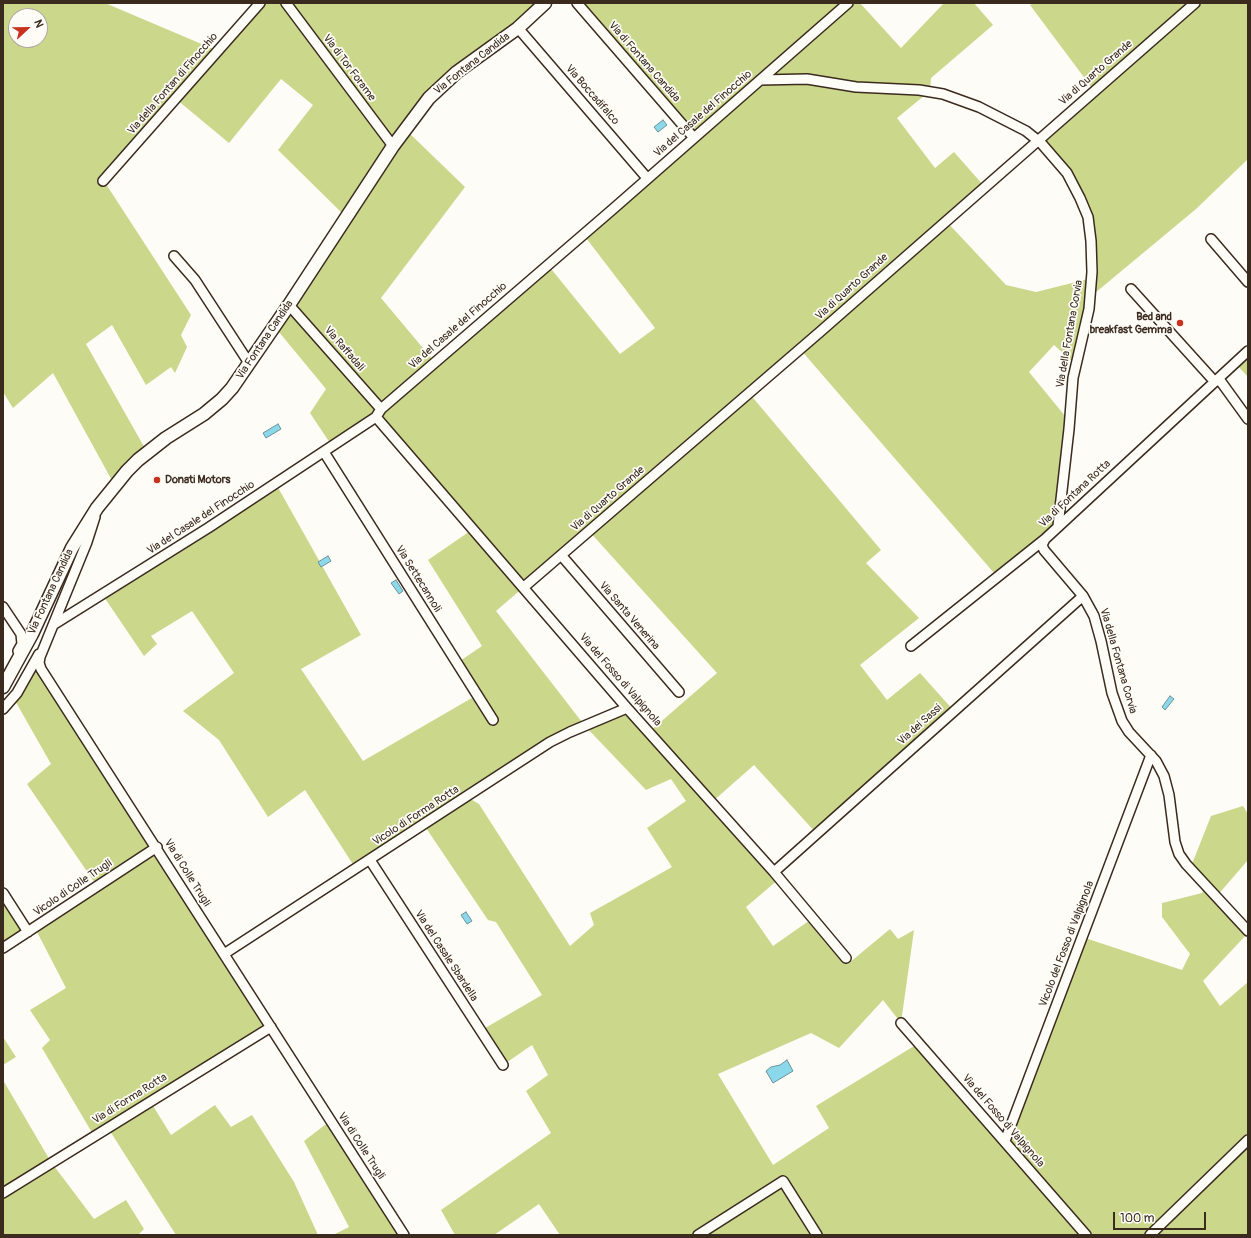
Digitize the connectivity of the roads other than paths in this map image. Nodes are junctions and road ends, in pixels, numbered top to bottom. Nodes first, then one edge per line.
1 (260, 3) edge
2 (286, 3) edge
3 (545, 3) edge
4 (577, 3) edge
5 (848, 3) edge
6 (1194, 3) edge
7 (518, 28) junction
8 (760, 80) junction
9 (694, 138) junction
10 (1038, 140) junction
11 (393, 146) junction
12 (648, 178) junction
13 (103, 181) dead end
14 (1211, 238) dead end
15 (174, 256) dead end
16 (1248, 282) edge
17 (1131, 290) dead end
18 (289, 305) junction
19 (1248, 351) edge
20 (249, 363) junction
21 (1217, 381) junction
22 (378, 413) junction
23 (1248, 419) edge
24 (324, 452) junction
25 (97, 508) junction
26 (1058, 526) junction
27 (1045, 539) junction
28 (561, 555) junction
29 (524, 587) junction
30 (1083, 596) junction
31 (3, 607) edge
32 (53, 625) junction
33 (46, 642) junction
34 (911, 646) dead end
35 (3, 676) edge
36 (3, 688) edge
37 (679, 692) dead end
38 (627, 708) junction
39 (3, 709) edge
40 (493, 720) dead end
41 (1151, 755) junction
42 (156, 847) junction
43 (370, 860) junction
44 (774, 872) junction
45 (3, 893) edge
46 (1248, 931) edge
47 (28, 932) junction
48 (3, 948) edge
49 (224, 954) junction
50 (846, 958) dead end
51 (902, 1023) dead end
52 (271, 1027) junction
53 (503, 1065) dead end
54 (1248, 1140) edge
55 (1005, 1141) junction
56 (3, 1193) edge
57 (404, 1235) edge
58 (698, 1235) edge
59 (817, 1235) edge
60 (1086, 1235) edge
61 (1150, 1235) edge

1 - 13 street, Via della Fontan di Finocchio
2 - 11 street, Via di Tor Forame
3 - 7 main road, Via Fontana Candida
4 - 9 street, Via di Fontana Candida
5 - 8 street, Via del Casale del Finocchio
6 - 10 street, Via di Quarto Grande
7 - 11 main road, Via Fontana Candida
7 - 12 street, Via Boccadifalco
8 - 9 street, Via del Casale del Finocchio
8 - 10 street, Via della Fontana Corvia
9 - 12 street, Via del Casale del Finocchio
10 - 26 street, Via della Fontana Corvia
10 - 28 street, Via di Quarto Grande
11 - 18 main road, Via Fontana Candida
12 - 22 street, Via del Casale del Finocchio
14 - 16 street
15 - 20 street
17 - 21 street
18 - 20 main road, Via Fontana Candida
18 - 22 street, Via Raffadali
19 - 21 street, Via di Fontana Rotta
20 - 25 main road, Via Fontana Candida
21 - 23 street
21 - 26 street, Via di Fontana Rotta
22 - 24 street, Via del Casale del Finocchio
22 - 29 street, Via del Fosso di Valpignola
24 - 32 street, Via del Casale del Finocchio
24 - 40 street, Via Settecannoli
25 - 32 street, Via di Colle Trugli
25 - 36 main road, Via Fontana Candida
26 - 27 street, Via di Fontana Rotta
27 - 30 street, Via della Fontana Corvia
27 - 34 street, Via di Fontana Rotta
28 - 29 street, Via di Quarto Grande
28 - 37 street, Via Santa Venerina
29 - 38 street, Via del Fosso di Valpignola
30 - 41 street, Via della Fontana Corvia
30 - 44 street, Via dei Sassi
31 - 35 street
32 - 33 street, Via di Colle Trugli
33 - 39 street
33 - 42 street, Via di Colle Trugli
38 - 43 street, Vicolo di Forma Rotta
38 - 44 street, Via del Fosso di Valpignola
41 - 46 street, Via della Fontana Corvia
41 - 55 street, Vicolo del Fosso di Valpignola
42 - 47 street, Vicolo di Colle Trugli
42 - 49 street, Via di Colle Trugli
43 - 49 street, Vicolo di Forma Rotta
43 - 53 street, Via del Casale Sbardella
44 - 50 street, Via del Fosso di Valpignola
45 - 47 street
47 - 48 street, Vicolo di Colle Trugli
49 - 52 street, Via di Colle Trugli
51 - 55 street, Via del Fosso di Valpignola
52 - 56 street, Via di Forma Rotta
52 - 57 street, Via di Colle Trugli
54 - 61 street
55 - 60 street, Via del Fosso di Valpignola
58 - 59 street

